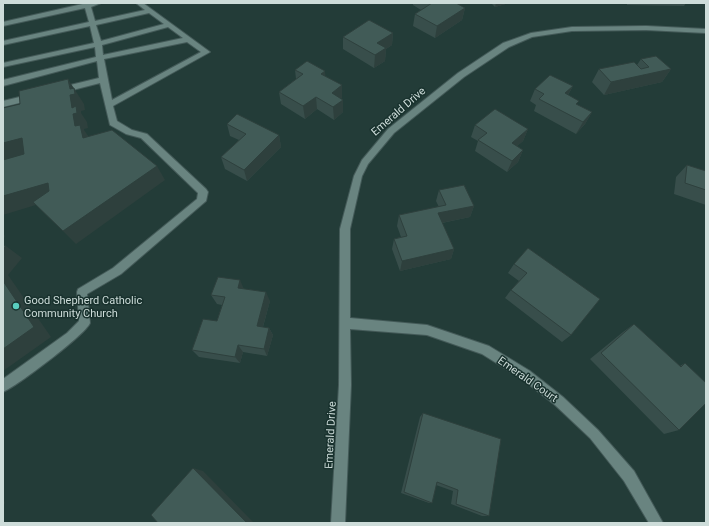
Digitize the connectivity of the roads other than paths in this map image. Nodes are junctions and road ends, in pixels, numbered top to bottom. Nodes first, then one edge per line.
1 (98, 3) edge
2 (139, 3) edge
3 (87, 5) junction
4 (151, 11) junction
5 (3, 24) edge
6 (92, 24) junction
7 (169, 25) junction
8 (706, 31) edge
9 (189, 39) junction
10 (3, 43) edge
11 (98, 44) junction
12 (100, 58) junction
13 (3, 65) edge
14 (103, 80) junction
15 (3, 83) edge
16 (3, 104) edge
17 (109, 105) junction
18 (345, 323) junction
19 (3, 386) edge
20 (338, 523) edge
21 (656, 523) edge

1 - 3 street
2 - 4 street
3 - 5 street
3 - 6 street
4 - 6 street
4 - 7 street
6 - 10 street
6 - 11 street
7 - 9 street
7 - 11 street
8 - 18 street, Emerald Drive
9 - 12 street
9 - 17 street
11 - 12 street
11 - 13 street
12 - 14 street
12 - 15 street
14 - 16 street
14 - 17 street
17 - 19 street
18 - 20 street, Emerald Drive
18 - 21 street, Emerald Court

